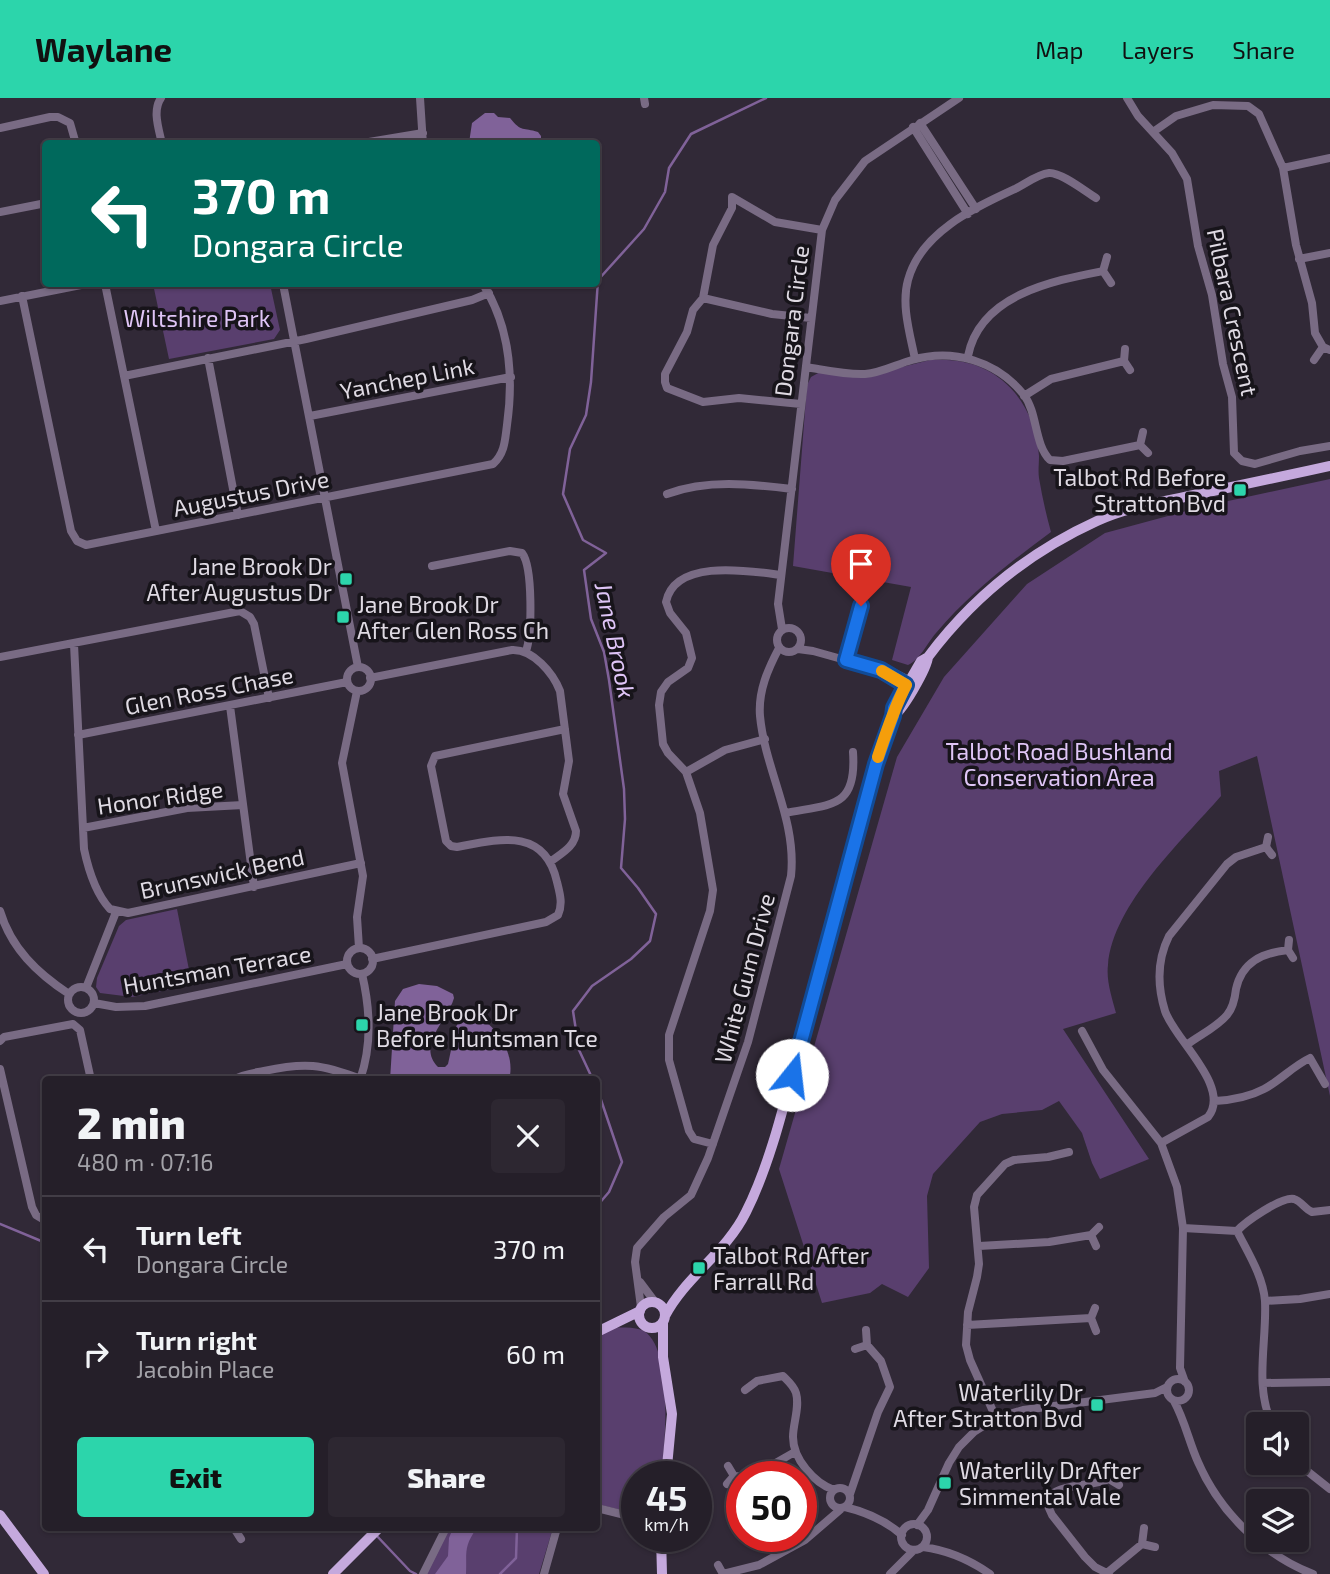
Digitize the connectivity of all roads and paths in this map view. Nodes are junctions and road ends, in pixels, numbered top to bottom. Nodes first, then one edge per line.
1 (161, 98) edge
2 (421, 98) edge
3 (958, 98) edge
4 (1127, 98) edge
5 (916, 125) junction
6 (0, 128) edge
7 (1153, 132) junction
8 (423, 133) junction
9 (75, 140) edge
10 (161, 140) edge
11 (381, 140) edge
12 (423, 140) edge
13 (1330, 158) edge
14 (1283, 168) junction
15 (1096, 198) dead end
16 (42, 204) edge
17 (972, 211) junction
18 (0, 212) edge
19 (822, 230) junction
20 (1330, 253) edge
21 (1107, 257) dead end
22 (1299, 259) junction
23 (1103, 271) junction
24 (1111, 283) dead end
25 (70, 287) edge
26 (106, 287) edge
27 (284, 287) edge
28 (485, 287) edge
29 (489, 293) junction
30 (22, 296) junction
31 (703, 298) junction
32 (0, 300) edge
33 (811, 318) junction
34 (295, 341) junction
35 (1327, 348) edge
36 (1125, 349) dead end
37 (968, 356) junction
38 (208, 358) junction
39 (915, 359) junction
40 (1314, 360) dead end
41 (1124, 362) junction
42 (806, 367) junction
43 (1130, 370) dead end
44 (124, 376) junction
45 (511, 377) junction
46 (1024, 396) junction
47 (801, 404) junction
48 (310, 416) junction
49 (1143, 432) dead end
50 (1140, 445) junction
51 (1330, 446) edge
52 (1148, 453) dead end
53 (1330, 466) edge
54 (792, 488) junction
55 (667, 494) dead end
56 (325, 498) junction
57 (238, 515) junction
58 (156, 531) junction
59 (432, 566) dead end
60 (781, 575) junction
61 (861, 606) dead end
62 (786, 629) junction
63 (74, 644) junction
64 (799, 646) junction
65 (782, 650) junction
66 (526, 652) junction
67 (0, 657) edge
68 (846, 660) junction
69 (358, 667) junction
70 (370, 678) junction
71 (347, 682) junction
72 (911, 684) junction
73 (358, 691) junction
74 (269, 698) junction
75 (230, 706) junction
76 (565, 729) junction
77 (78, 735) junction
78 (765, 739) junction
79 (853, 752) dead end
80 (686, 772) junction
81 (243, 805) junction
82 (785, 813) junction
83 (83, 828) junction
84 (1268, 836) dead end
85 (1266, 847) junction
86 (1272, 855) dead end
87 (550, 862) junction
88 (361, 863) junction
89 (254, 887) junction
90 (0, 911) edge
91 (116, 912) junction
92 (4, 934) edge
93 (1289, 940) dead end
94 (359, 948) junction
95 (372, 959) junction
96 (347, 964) junction
97 (362, 974) junction
98 (86, 988) junction
99 (69, 993) junction
100 (94, 1003) junction
101 (1082, 1031) dead end
102 (0, 1041) edge
103 (1188, 1044) junction
104 (1314, 1049) dead end
105 (1310, 1058) junction
106 (0, 1069) edge
107 (90, 1076) edge
108 (242, 1076) edge
109 (353, 1076) edge
110 (361, 1076) edge
111 (1325, 1084) dead end
112 (1215, 1101) junction
113 (1161, 1143) junction
114 (713, 1144) junction
115 (1069, 1152) dead end
116 (1330, 1210) edge
117 (42, 1219) edge
118 (1099, 1227) dead end
119 (1183, 1228) junction
120 (1237, 1231) junction
121 (1091, 1235) junction
122 (1097, 1245) dead end
123 (979, 1246) junction
124 (638, 1279) junction
125 (682, 1289) junction
126 (1330, 1294) edge
127 (1265, 1301) junction
128 (657, 1303) junction
129 (1095, 1308) dead end
130 (640, 1309) junction
131 (1091, 1318) junction
132 (664, 1319) junction
133 (967, 1325) junction
134 (646, 1326) junction
135 (602, 1329) edge
136 (866, 1330) dead end
137 (1096, 1331) dead end
138 (867, 1345) junction
139 (855, 1349) dead end
140 (663, 1357) junction
141 (1180, 1368) junction
142 (749, 1373) dead end
143 (757, 1381) junction
144 (1185, 1382) junction
145 (1330, 1382) edge
146 (1263, 1383) junction
147 (1170, 1384) junction
148 (745, 1390) dead end
149 (1155, 1393) junction
150 (1184, 1399) junction
151 (1172, 1400) junction
152 (1268, 1412) edge
153 (1183, 1417) junction
154 (996, 1418) junction
155 (795, 1452) junction
156 (668, 1461) edge
157 (779, 1461) edge
158 (1111, 1467) dead end
159 (1309, 1472) edge
160 (1109, 1479) junction
161 (1119, 1485) dead end
162 (1330, 1489) edge
163 (839, 1492) junction
164 (840, 1508) junction
165 (600, 1509) edge
166 (862, 1511) junction
167 (621, 1514) edge
168 (0, 1516) edge
169 (1144, 1528) dead end
170 (923, 1530) junction
171 (236, 1531) edge
172 (376, 1531) edge
173 (444, 1531) edge
174 (557, 1531) edge
175 (904, 1535) junction
176 (241, 1539) dead end
177 (1142, 1544) junction
178 (1155, 1547) dead end
179 (918, 1548) junction
180 (940, 1549) junction
181 (661, 1552) edge
182 (719, 1565) dead end
183 (898, 1565) junction
184 (1109, 1573) edge
185 (44, 1574) edge
186 (333, 1574) edge
187 (423, 1574) edge
188 (544, 1574) edge
189 (662, 1574) edge
190 (890, 1574) edge
191 (990, 1574) edge
192 (1313, 1574) edge

1 - 10 street
2 - 8 street
3 - 5 street, Dongara Circle
4 - 7 street, Pilbara Crescent
5 - 17 street
5 - 19 street, Dongara Circle
6 - 9 street
7 - 14 street
7 - 51 street, Pilbara Crescent
8 - 11 street
8 - 12 street
13 - 14 street
14 - 22 street
15 - 17 street
16 - 18 street
17 - 39 street
19 - 31 street
19 - 33 street, Dongara Circle
20 - 22 street
21 - 23 street
22 - 35 street
23 - 24 street
23 - 37 street
25 - 30 street
26 - 44 street
27 - 34 street
28 - 29 street, Augustus Drive
29 - 34 street
29 - 45 street, Augustus Drive
30 - 32 street
30 - 58 street, Augustus Drive
31 - 33 street
31 - 47 street
33 - 42 street, Dongara Circle
34 - 38 street
34 - 48 street
35 - 40 street
36 - 41 street
37 - 39 street
37 - 46 street
38 - 44 street
38 - 57 street
39 - 42 street
41 - 43 street
41 - 46 street
42 - 47 street, Dongara Circle
44 - 58 street
45 - 48 street, Yanchep Link
45 - 56 street, Augustus Drive
46 - 50 street
47 - 54 street, Dongara Circle
48 - 56 street
49 - 50 street
50 - 52 street
53 - 72 main road
54 - 55 street
54 - 60 street, Dongara Circle
56 - 57 street, Augustus Drive
56 - 69 street
57 - 58 street, Augustus Drive
59 - 66 street
60 - 62 street, Dongara Circle
60 - 80 street
61 - 68 street
62 - 64 street
62 - 65 street, White Gum Drive
63 - 67 street
63 - 74 street
63 - 77 street, Brunswick Bend
64 - 65 street
64 - 68 street
65 - 78 street, White Gum Drive
66 - 70 street
66 - 76 street
68 - 72 street
69 - 70 street
69 - 71 street
70 - 73 street
71 - 73 street
71 - 74 street, Glen Ross Chase
72 - 125 main road
73 - 88 street
74 - 75 street, Glen Ross Chase
75 - 77 street, Glen Ross Chase
75 - 81 street
76 - 87 street
76 - 87 street
77 - 83 street, Brunswick Bend
78 - 80 street
78 - 82 street, White Gum Drive
79 - 82 street
80 - 114 street
81 - 83 street, Honor Ridge
81 - 89 street
82 - 114 street, White Gum Drive
83 - 91 street, Brunswick Bend
84 - 85 street
85 - 86 street
85 - 103 street
87 - 95 street
88 - 89 street, Brunswick Bend
88 - 94 street
89 - 91 street, Brunswick Bend
90 - 92 street
91 - 98 street
92 - 99 street
93 - 103 street
94 - 95 street
94 - 96 street
95 - 97 street
96 - 97 street
96 - 100 street, Huntsman Terrace
97 - 110 street
98 - 99 street
98 - 100 street
99 - 100 street
101 - 113 street
102 - 107 street
103 - 112 street
104 - 105 street
105 - 111 street
105 - 112 street
106 - 117 street
108 - 109 street
112 - 113 street
113 - 119 street
114 - 124 street, White Gum Drive
115 - 123 street
116 - 120 street
118 - 121 street
119 - 120 street
119 - 141 street
120 - 127 street
121 - 122 street
121 - 123 street
123 - 133 street
124 - 128 street
124 - 130 street, White Gum Drive
125 - 128 main road
125 - 132 main road
126 - 127 street
127 - 146 street
128 - 130 main road
128 - 132 main road
129 - 131 street
130 - 134 main road
130 - 135 main road
131 - 133 street
131 - 137 street
132 - 134 main road
132 - 140 main road
133 - 154 street
134 - 135 main road
134 - 140 main road
136 - 138 street
138 - 139 street
138 - 163 street
140 - 156 main road
141 - 144 street
141 - 147 street
142 - 143 street
143 - 148 street
143 - 155 street
144 - 147 street
144 - 150 street
145 - 146 street
146 - 152 street
147 - 149 street
147 - 151 street
149 - 151 street
149 - 154 street
150 - 151 street
150 - 153 street
151 - 153 street
153 - 192 street
154 - 170 street
155 - 157 street
155 - 163 street
158 - 160 street
159 - 162 street
160 - 161 street
160 - 184 street
163 - 164 street
163 - 164 street
163 - 166 street
164 - 166 street
164 - 182 street
165 - 167 street
166 - 175 street
168 - 185 main road
169 - 177 street
170 - 175 street
170 - 179 street
170 - 180 street
171 - 176 street
172 - 186 main road
173 - 187 street
174 - 188 street
175 - 179 street
175 - 183 street
177 - 178 street
177 - 184 street
179 - 180 street
179 - 183 street
180 - 191 street
181 - 189 main road
183 - 190 street

